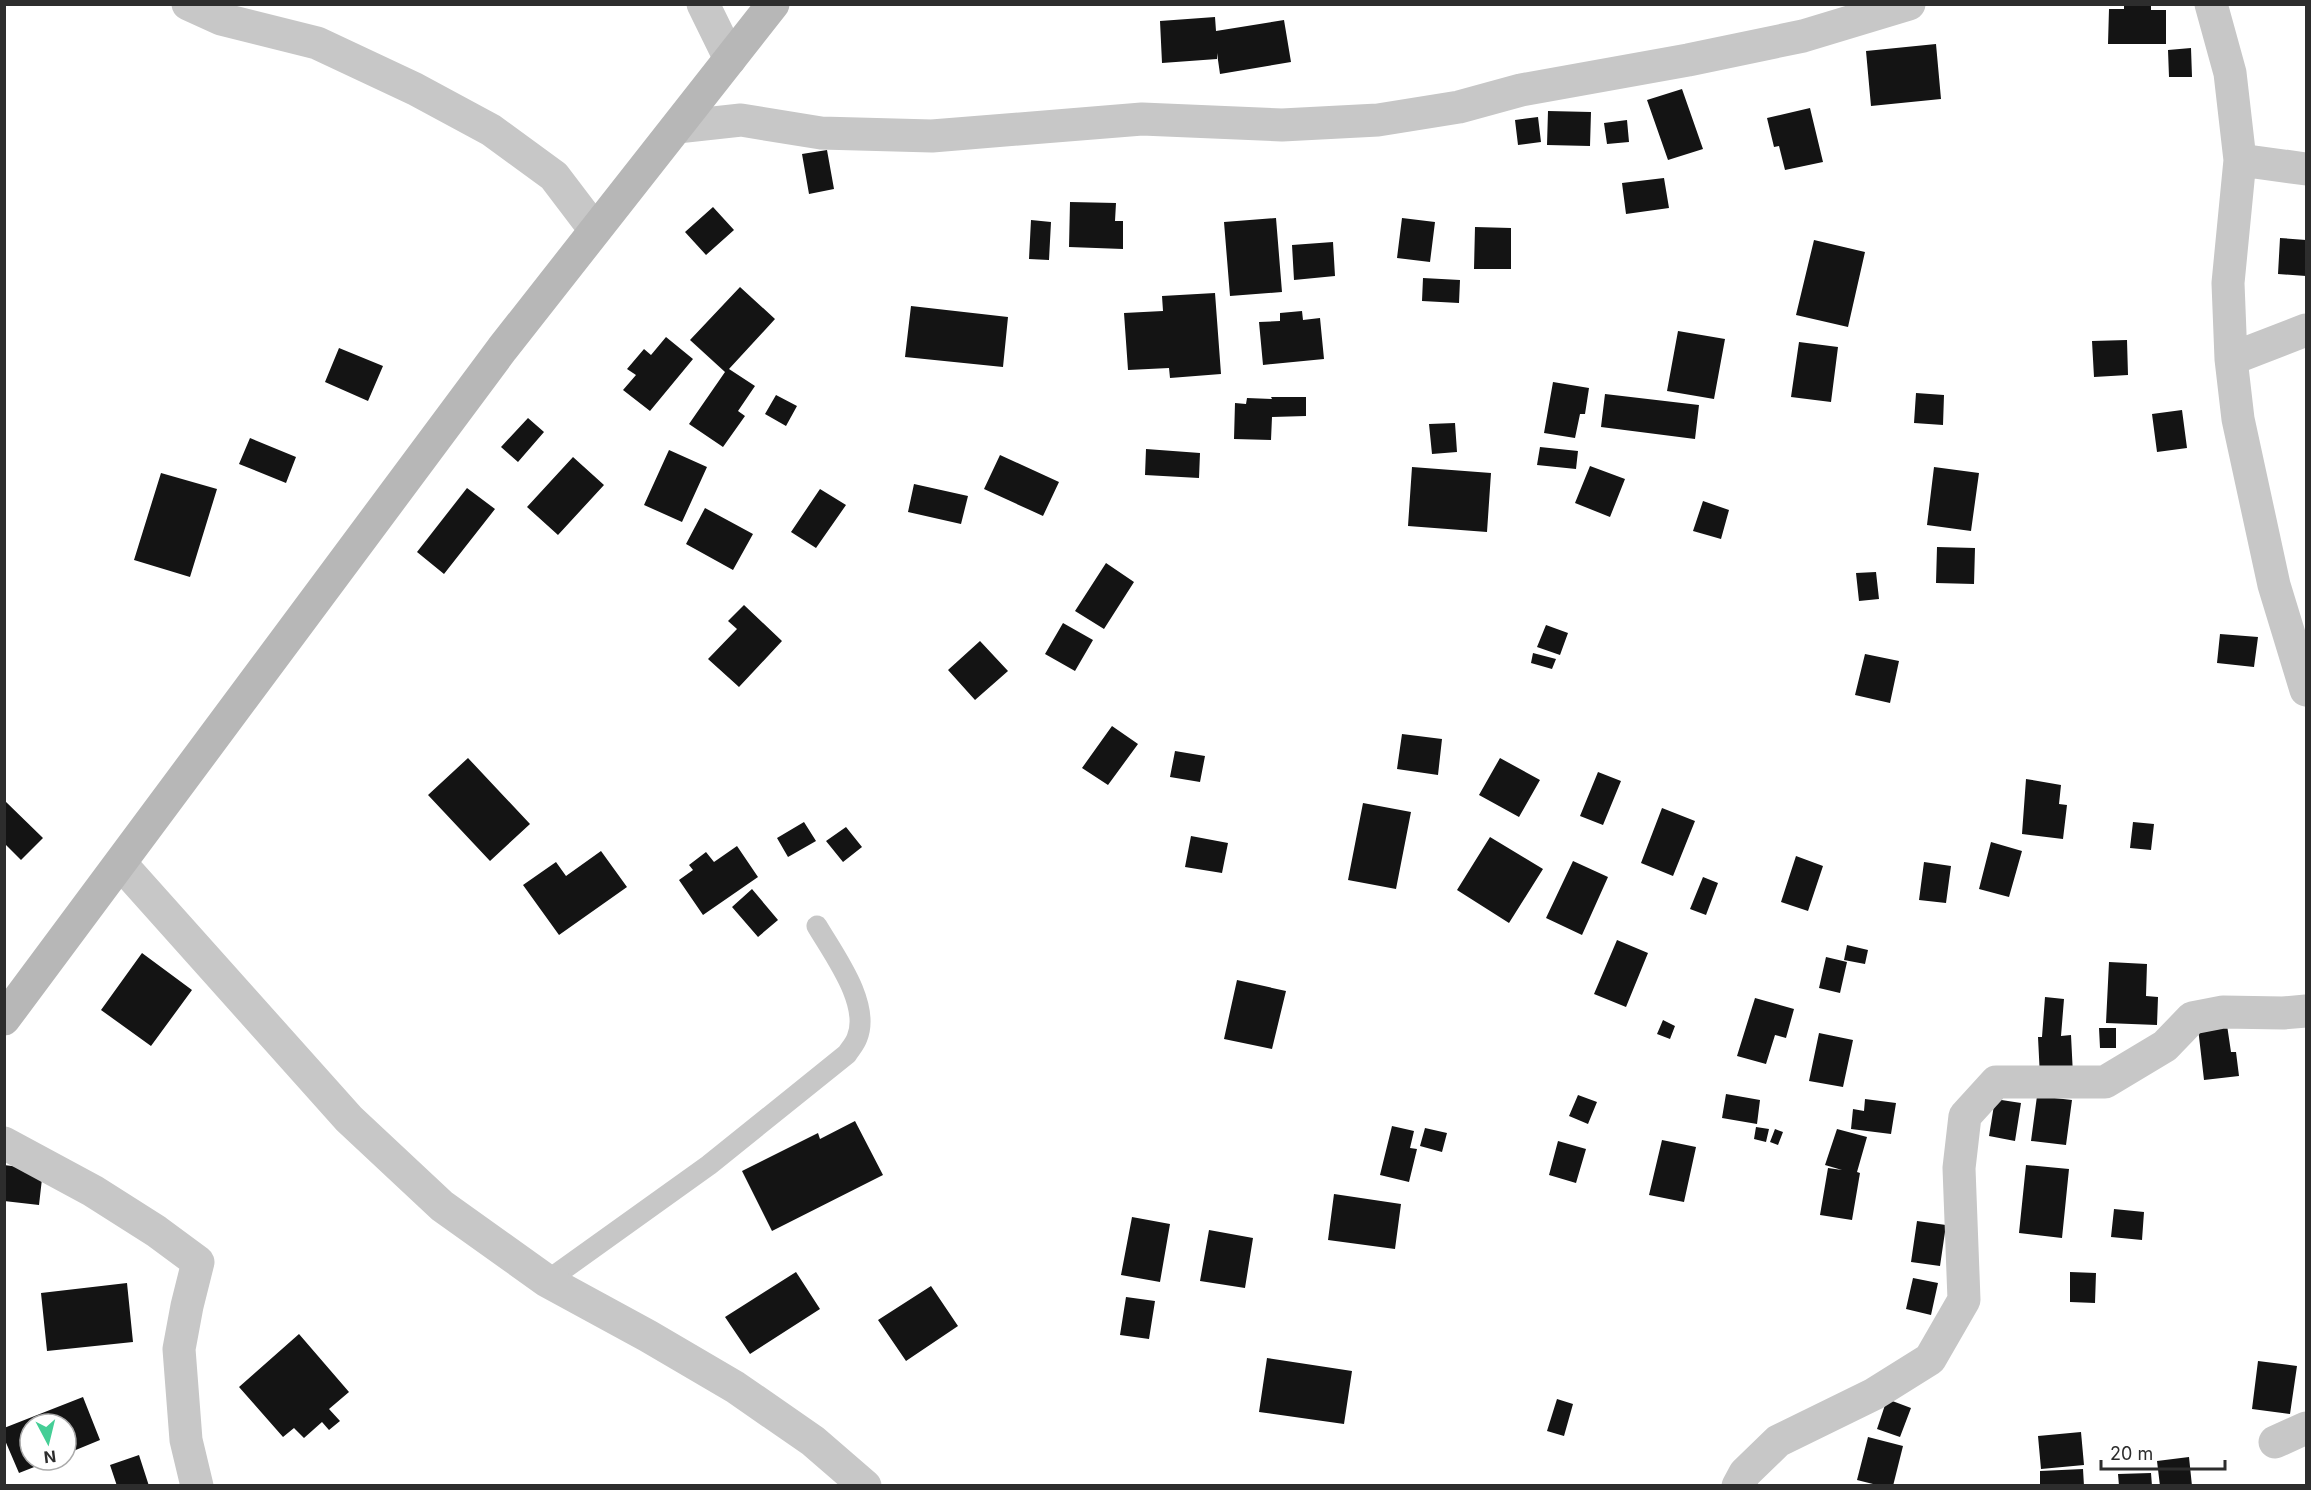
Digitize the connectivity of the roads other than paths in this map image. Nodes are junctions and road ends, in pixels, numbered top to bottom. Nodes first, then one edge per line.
1 (188, 4) edge
2 (704, 4) edge
3 (772, 4) edge
4 (1909, 4) edge
5 (2211, 4) edge
6 (730, 59) junction
7 (677, 127) junction
8 (2240, 160) junction
9 (2307, 169) edge
10 (596, 230) junction
11 (2307, 330) edge
12 (2231, 359) junction
13 (2307, 690) edge
14 (121, 864) junction
15 (817, 926) dead end
16 (2307, 1011) edge
17 (4, 1019) edge
18 (4, 1143) edge
19 (547, 1281) junction
20 (2307, 1428) edge
21 (2275, 1442) dead end
22 (197, 1485) edge
23 (865, 1485) edge
24 (1738, 1485) edge

1 - 10 street
2 - 6 street
3 - 6 street
4 - 7 street
5 - 8 street
6 - 7 street
7 - 10 street
8 - 9 street
8 - 12 street
10 - 14 street
11 - 12 street
12 - 13 street
14 - 17 street
14 - 19 street
15 - 19 lane
16 - 24 street
18 - 22 street
19 - 23 street
20 - 21 street

